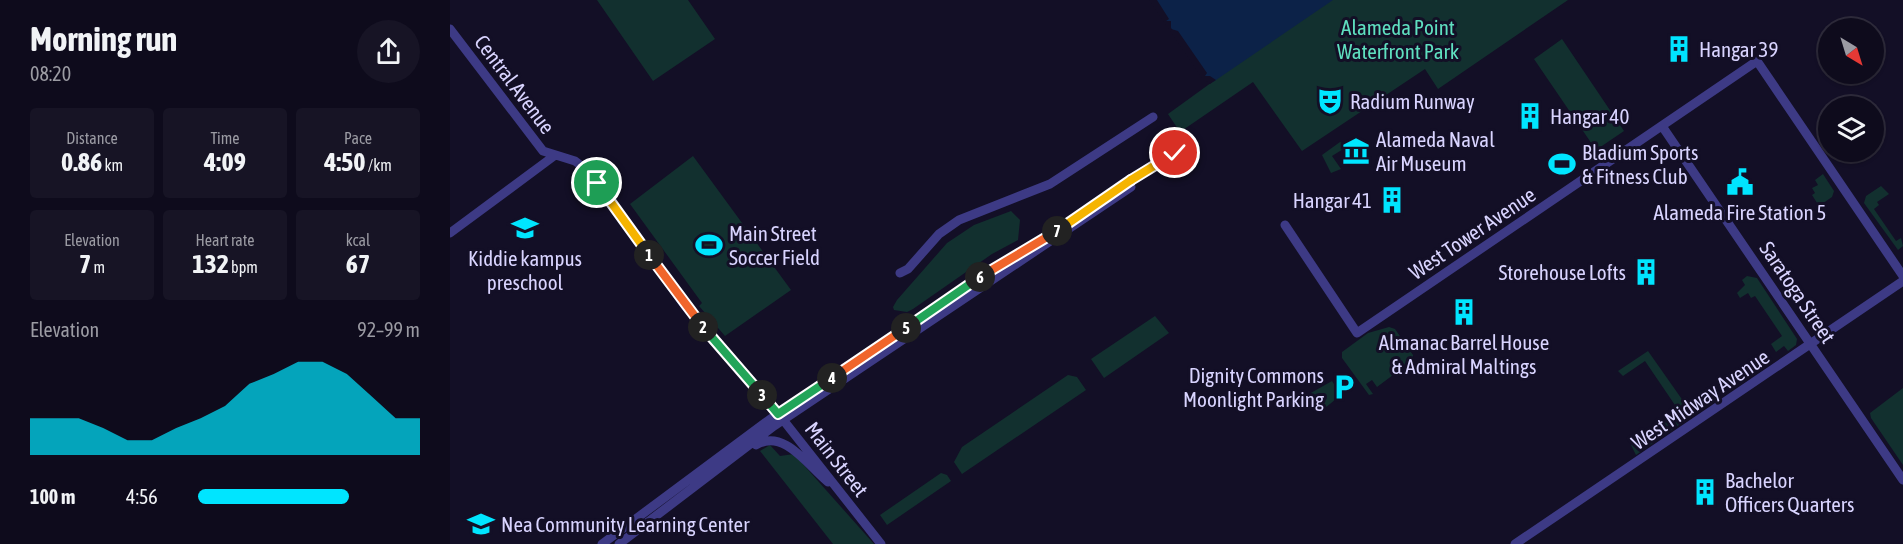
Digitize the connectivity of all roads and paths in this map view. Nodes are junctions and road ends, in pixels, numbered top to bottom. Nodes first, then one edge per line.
1 (450, 29) edge
2 (1153, 117) dead end
3 (1662, 126) junction
4 (554, 156) junction
5 (1285, 225) dead end
6 (450, 233) edge
7 (900, 273) dead end
8 (1903, 276) edge
9 (1903, 281) edge
10 (1812, 344) junction
11 (781, 417) junction
12 (1903, 480) edge
13 (839, 491) junction
14 (688, 492) junction
15 (602, 544) edge
16 (619, 544) edge
17 (880, 544) edge
18 (1515, 544) edge

1 - 4 street, Central Avenue
2 - 7 street
3 - 5 street, West Tower Avenue
3 - 8 street, West Tower Avenue
3 - 10 street, Saratoga Street
4 - 6 street
4 - 11 street, Main Street
9 - 10 street, West Midway Avenue
10 - 12 street, Saratoga Street
10 - 18 street, West Midway Avenue
11 - 11 street
11 - 13 street, Main Street
11 - 14 street
11 - 15 street
13 - 14 street
13 - 17 street, Main Street
14 - 16 street

